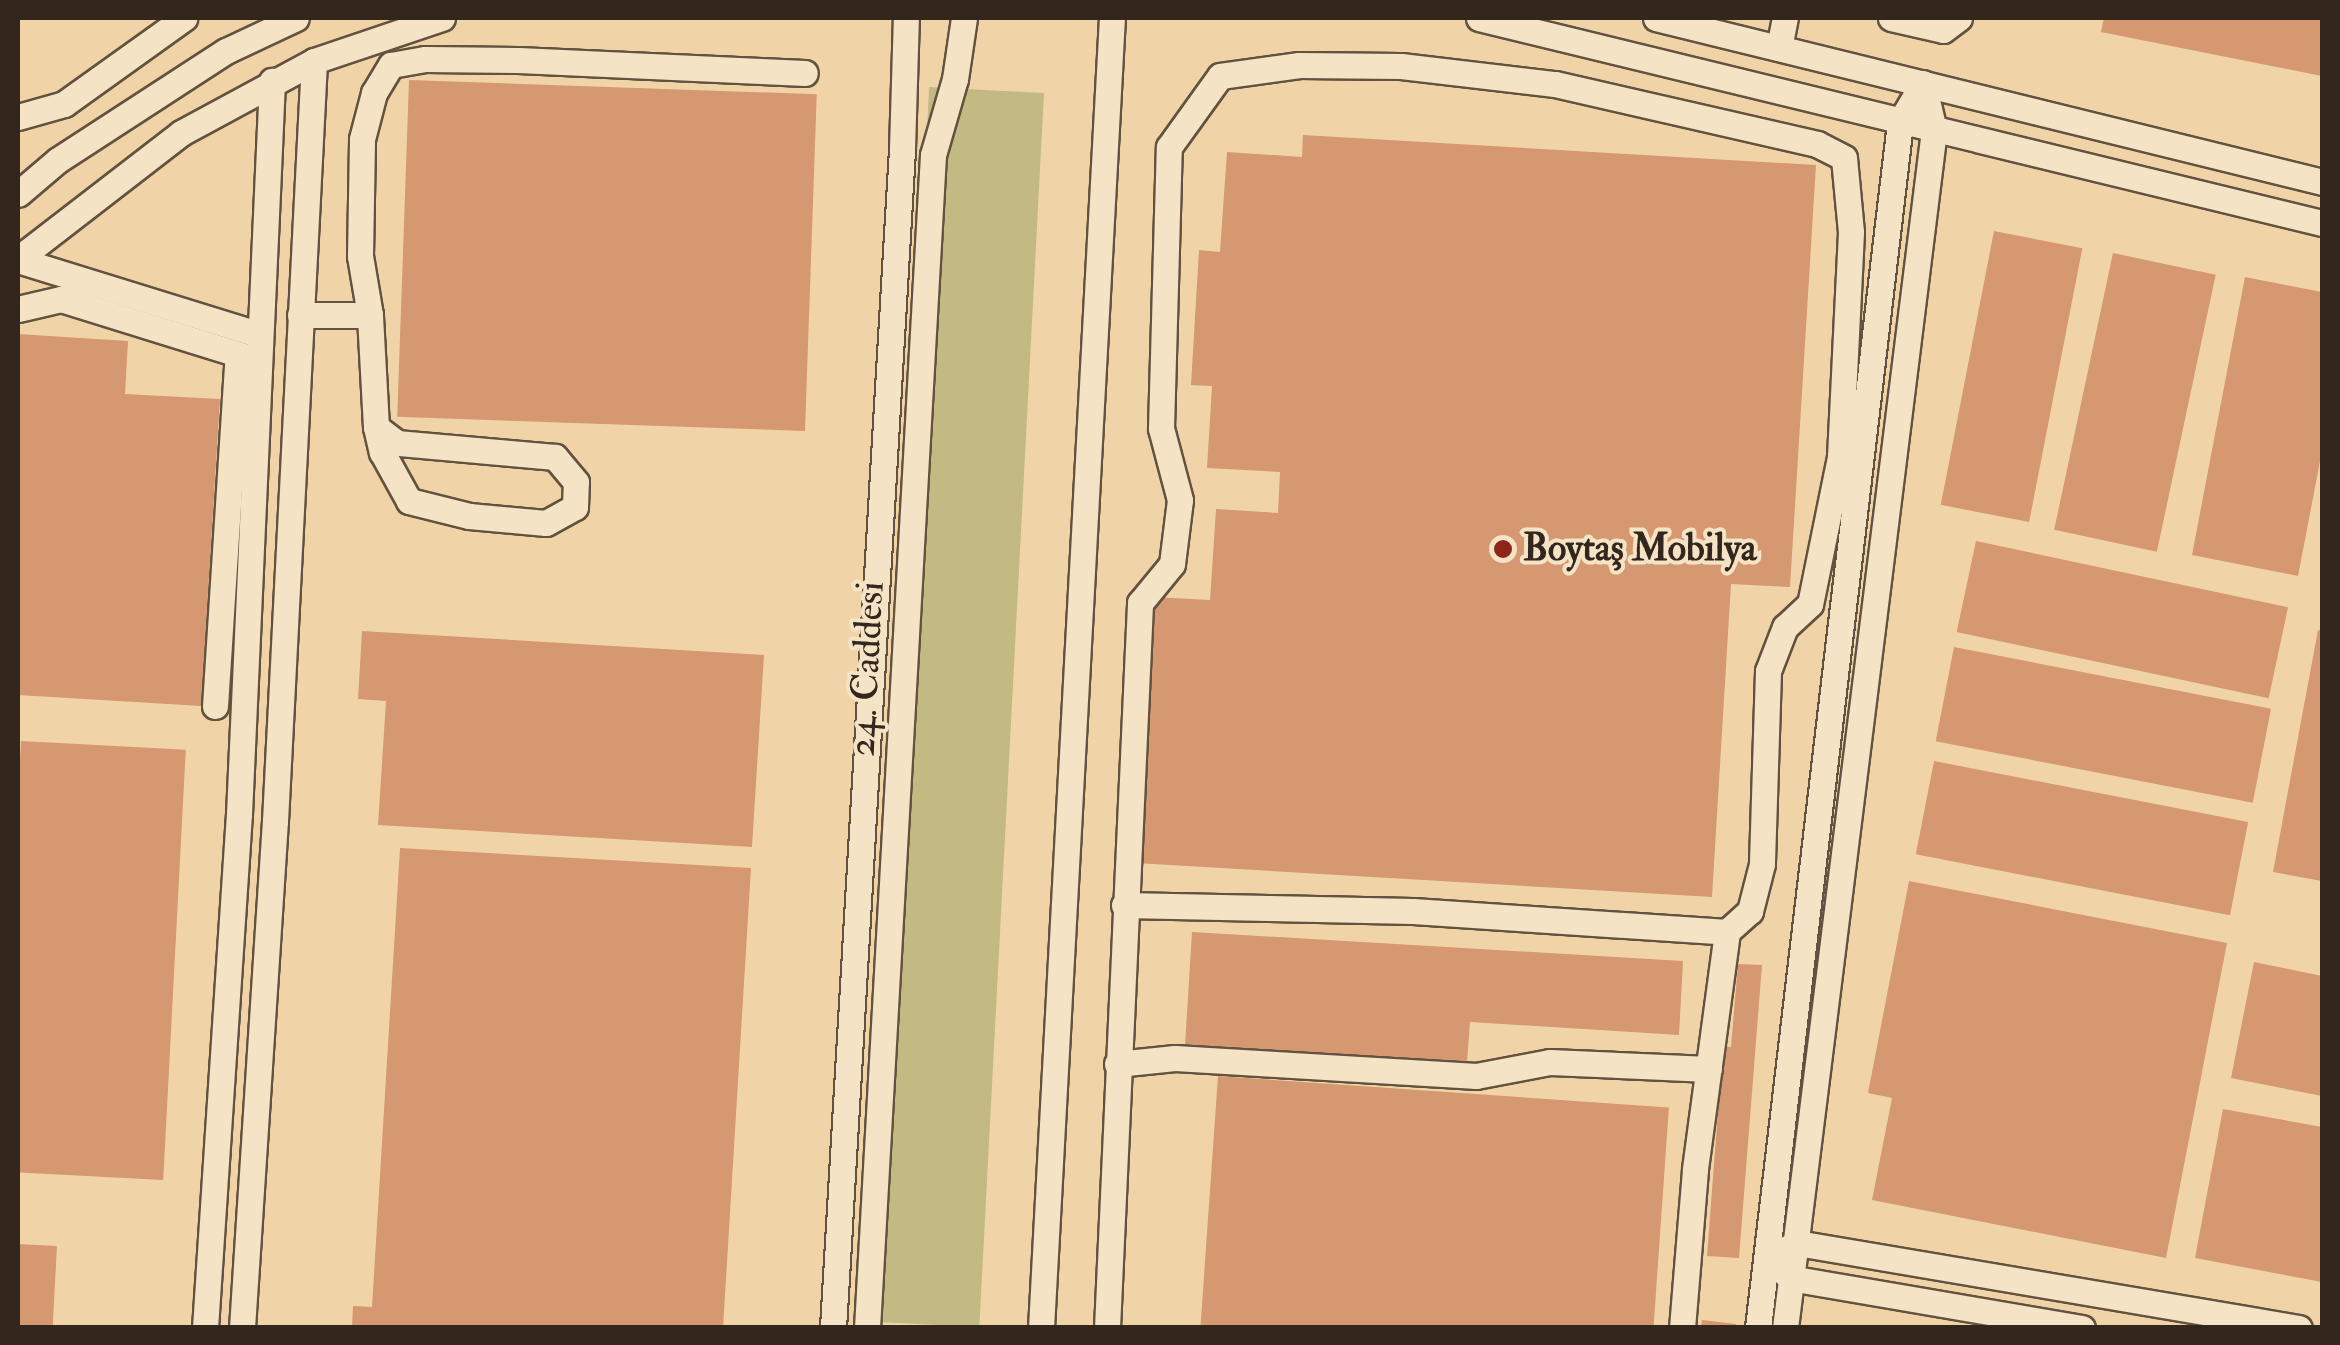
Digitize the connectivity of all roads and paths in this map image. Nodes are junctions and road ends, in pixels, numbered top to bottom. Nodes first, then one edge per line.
1 (184, 18) edge
2 (296, 18) edge
3 (442, 18) edge
4 (906, 18) edge
5 (964, 18) edge
6 (1112, 18) edge
7 (1479, 18) edge
8 (1656, 18) edge
9 (1785, 18) edge
10 (1891, 18) edge
11 (1958, 18) edge
12 (1779, 48) junction
13 (314, 61) junction
14 (805, 73) dead end
15 (272, 81) junction
16 (1923, 83) junction
17 (18, 117) edge
18 (1900, 122) junction
19 (1934, 130) junction
20 (2322, 182) edge
21 (18, 194) edge
22 (2322, 223) edge
23 (18, 260) edge
24 (18, 310) edge
25 (300, 315) junction
26 (370, 315) junction
27 (252, 350) junction
28 (376, 427) junction
29 (214, 706) dead end
30 (1124, 904) junction
31 (1728, 932) junction
32 (1117, 1064) junction
33 (1709, 1069) junction
34 (1797, 1243) junction
35 (1767, 1259) junction
36 (1791, 1278) junction
37 (205, 1328) edge
38 (242, 1328) edge
39 (833, 1328) edge
40 (866, 1328) edge
41 (1040, 1328) edge
42 (1106, 1328) edge
43 (1682, 1328) edge
44 (1758, 1328) edge
45 (1785, 1328) edge
46 (2082, 1328) edge
47 (2298, 1328) edge

1 - 17 street
2 - 21 street
3 - 13 street
4 - 39 street, 24. Caddesi
5 - 40 street, 24. Caddesi
6 - 41 street
7 - 18 street
8 - 12 street
9 - 12 street
10 - 11 street
12 - 16 street
13 - 15 street
13 - 25 street
14 - 26 street
15 - 23 street
15 - 27 street
16 - 18 street
16 - 19 street
16 - 20 street
18 - 19 street
18 - 35 street
19 - 22 street
19 - 34 street
23 - 27 street
24 - 27 street
25 - 26 street
25 - 38 street
26 - 28 street
27 - 29 street
27 - 37 street
28 - 28 street
30 - 31 street
30 - 31 street
30 - 32 street
31 - 33 street
32 - 33 street
32 - 42 street
33 - 43 street
34 - 35 street
34 - 36 street
34 - 47 street
35 - 36 street
35 - 44 street
36 - 45 street
36 - 46 street

